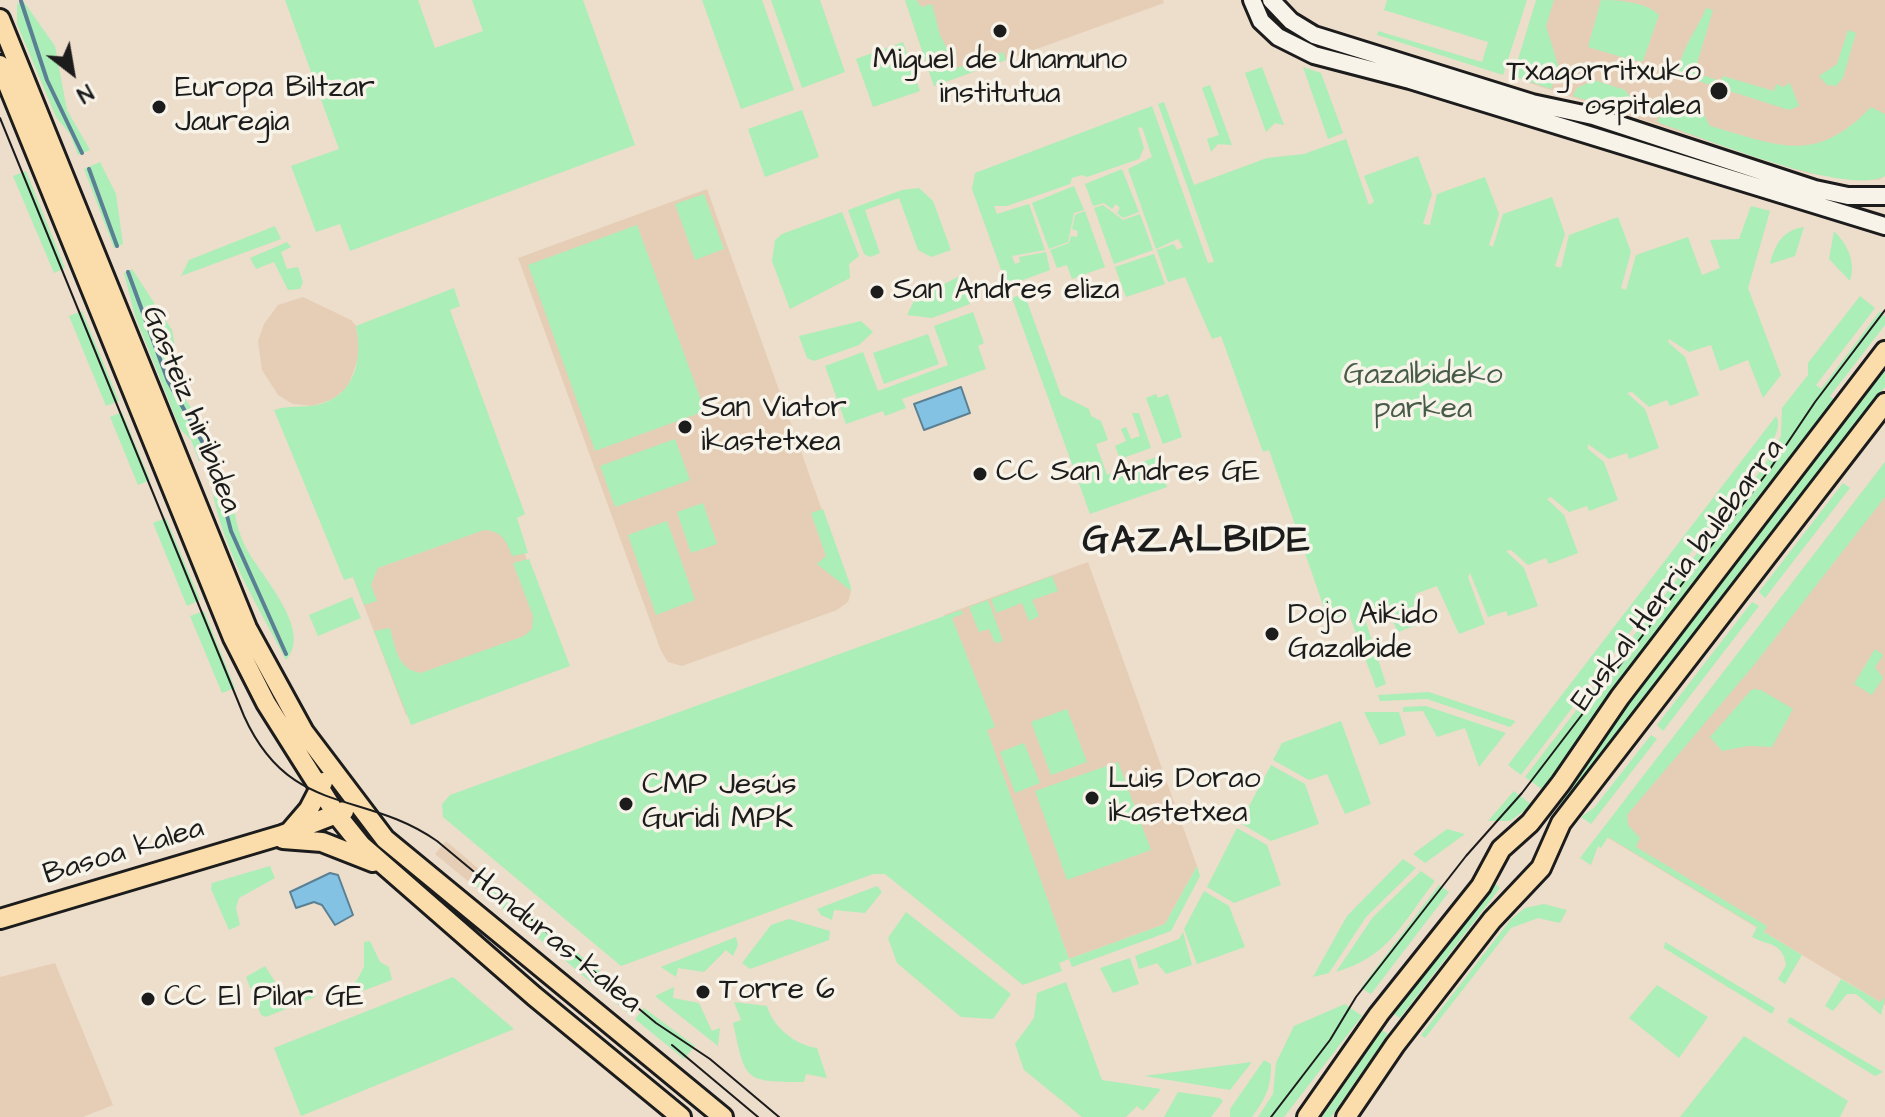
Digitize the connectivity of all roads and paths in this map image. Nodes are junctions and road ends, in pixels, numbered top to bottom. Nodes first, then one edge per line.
1 (1252, 0) edge
2 (1271, 0) edge
3 (0, 19) edge
4 (0, 65) edge
5 (1885, 196) edge
6 (1885, 226) edge
7 (1885, 351) edge
8 (1885, 403) edge
9 (329, 768) junction
10 (321, 789) junction
11 (357, 806) junction
12 (336, 814) junction
13 (289, 832) junction
14 (1517, 834) junction
15 (264, 840) junction
16 (1548, 852) junction
17 (382, 866) junction
18 (0, 919) edge
19 (681, 1117) edge
20 (723, 1117) edge
21 (1307, 1117) edge
22 (1346, 1117) edge

1 - 6 main road
2 - 5 main road
3 - 9 main road, Gasteiz hiribidea
4 - 10 main road, Gasteiz hiribidea
7 - 14 main road, Euskal Herria bulebarra
8 - 16 main road, Euskal Herria bulebarra
9 - 10 main road
9 - 11 main road, Gasteiz hiribidea
10 - 12 main road, Gasteiz hiribidea
10 - 13 main road
11 - 12 main road, Basoa kalea
11 - 20 main road, Honduras kalea
12 - 13 main road, Basoa kalea
12 - 17 main road, Honduras kalea
13 - 15 main road, Basoa kalea
14 - 16 main road
14 - 21 main road, Euskal Herria bulebarra
15 - 17 main road, Basoa kalea
15 - 18 main road, Basoa kalea
16 - 22 main road, Euskal Herria bulebarra
17 - 19 main road, Honduras kalea

